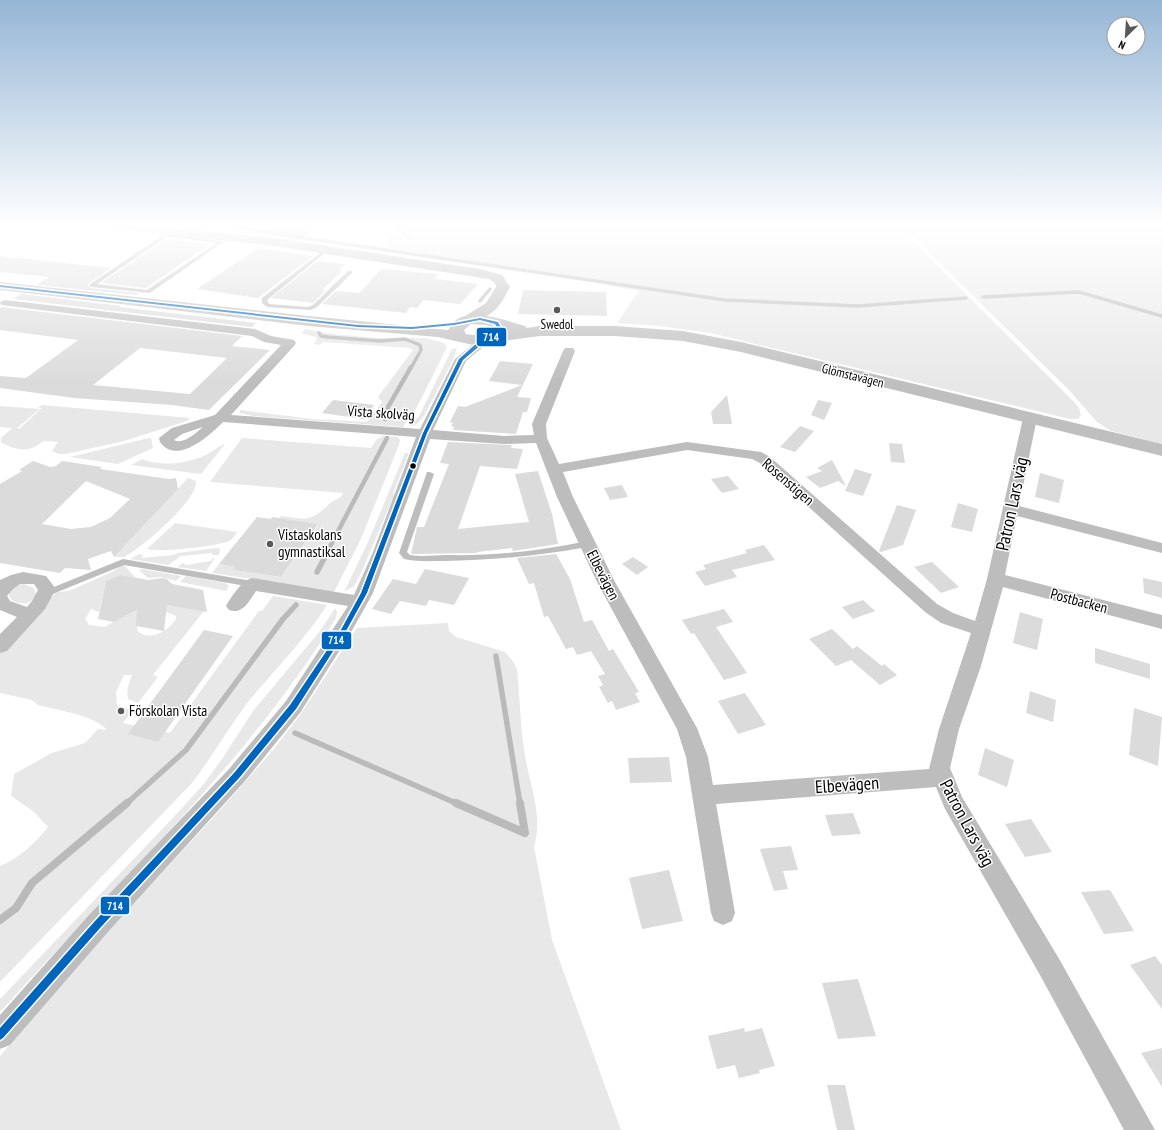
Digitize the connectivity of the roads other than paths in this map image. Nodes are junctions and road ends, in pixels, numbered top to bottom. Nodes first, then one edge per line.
1 (103, 278) edge
2 (169, 278) edge
3 (291, 278) edge
4 (344, 278) edge
5 (494, 278) edge
6 (0, 286) edge
7 (5, 303) dead end
8 (491, 306) junction
9 (463, 329) junction
10 (493, 331) junction
11 (569, 351) dead end
12 (461, 359) junction
13 (1030, 418) junction
14 (425, 433) junction
15 (540, 439) junction
16 (1162, 450) edge
17 (555, 469) junction
18 (430, 474) dead end
19 (1011, 509) junction
20 (587, 544) junction
21 (1162, 548) edge
22 (996, 579) junction
23 (252, 584) junction
24 (46, 593) junction
25 (0, 594) edge
26 (0, 599) edge
27 (359, 602) junction
28 (235, 606) dead end
29 (30, 615) junction
30 (1162, 622) edge
31 (981, 630) junction
32 (0, 646) edge
33 (942, 777) junction
34 (704, 795) junction
35 (723, 913) dead end
36 (0, 1035) edge
37 (1140, 1130) edge

1 - 2 lane
3 - 4 lane
5 - 8 street
6 - 9 main road, Glömstavägen
7 - 14 street, Vista skolväg
8 - 9 street
8 - 10 street
9 - 10 main road, Glömstavägen
9 - 12 street
10 - 12 street
10 - 13 main road, Glömstavägen
11 - 15 street
12 - 14 street
13 - 16 main road, Glömstavägen
13 - 19 street, Patron Lars väg
14 - 15 street, Vista skolväg
14 - 27 street
15 - 17 street, Elbevägen
17 - 20 street, Elbevägen
17 - 31 street, Rosenstigen
18 - 20 lane
19 - 21 street
19 - 22 street, Patron Lars väg
20 - 34 street, Elbevägen
22 - 30 street, Postbacken
22 - 31 street, Patron Lars väg
23 - 24 lane
23 - 27 street
23 - 28 street
24 - 25 street
24 - 29 street
26 - 29 street
27 - 36 street
29 - 32 street
31 - 33 street, Patron Lars väg
33 - 34 street, Elbevägen
33 - 37 street, Patron Lars väg
34 - 35 street, Elbevägen

